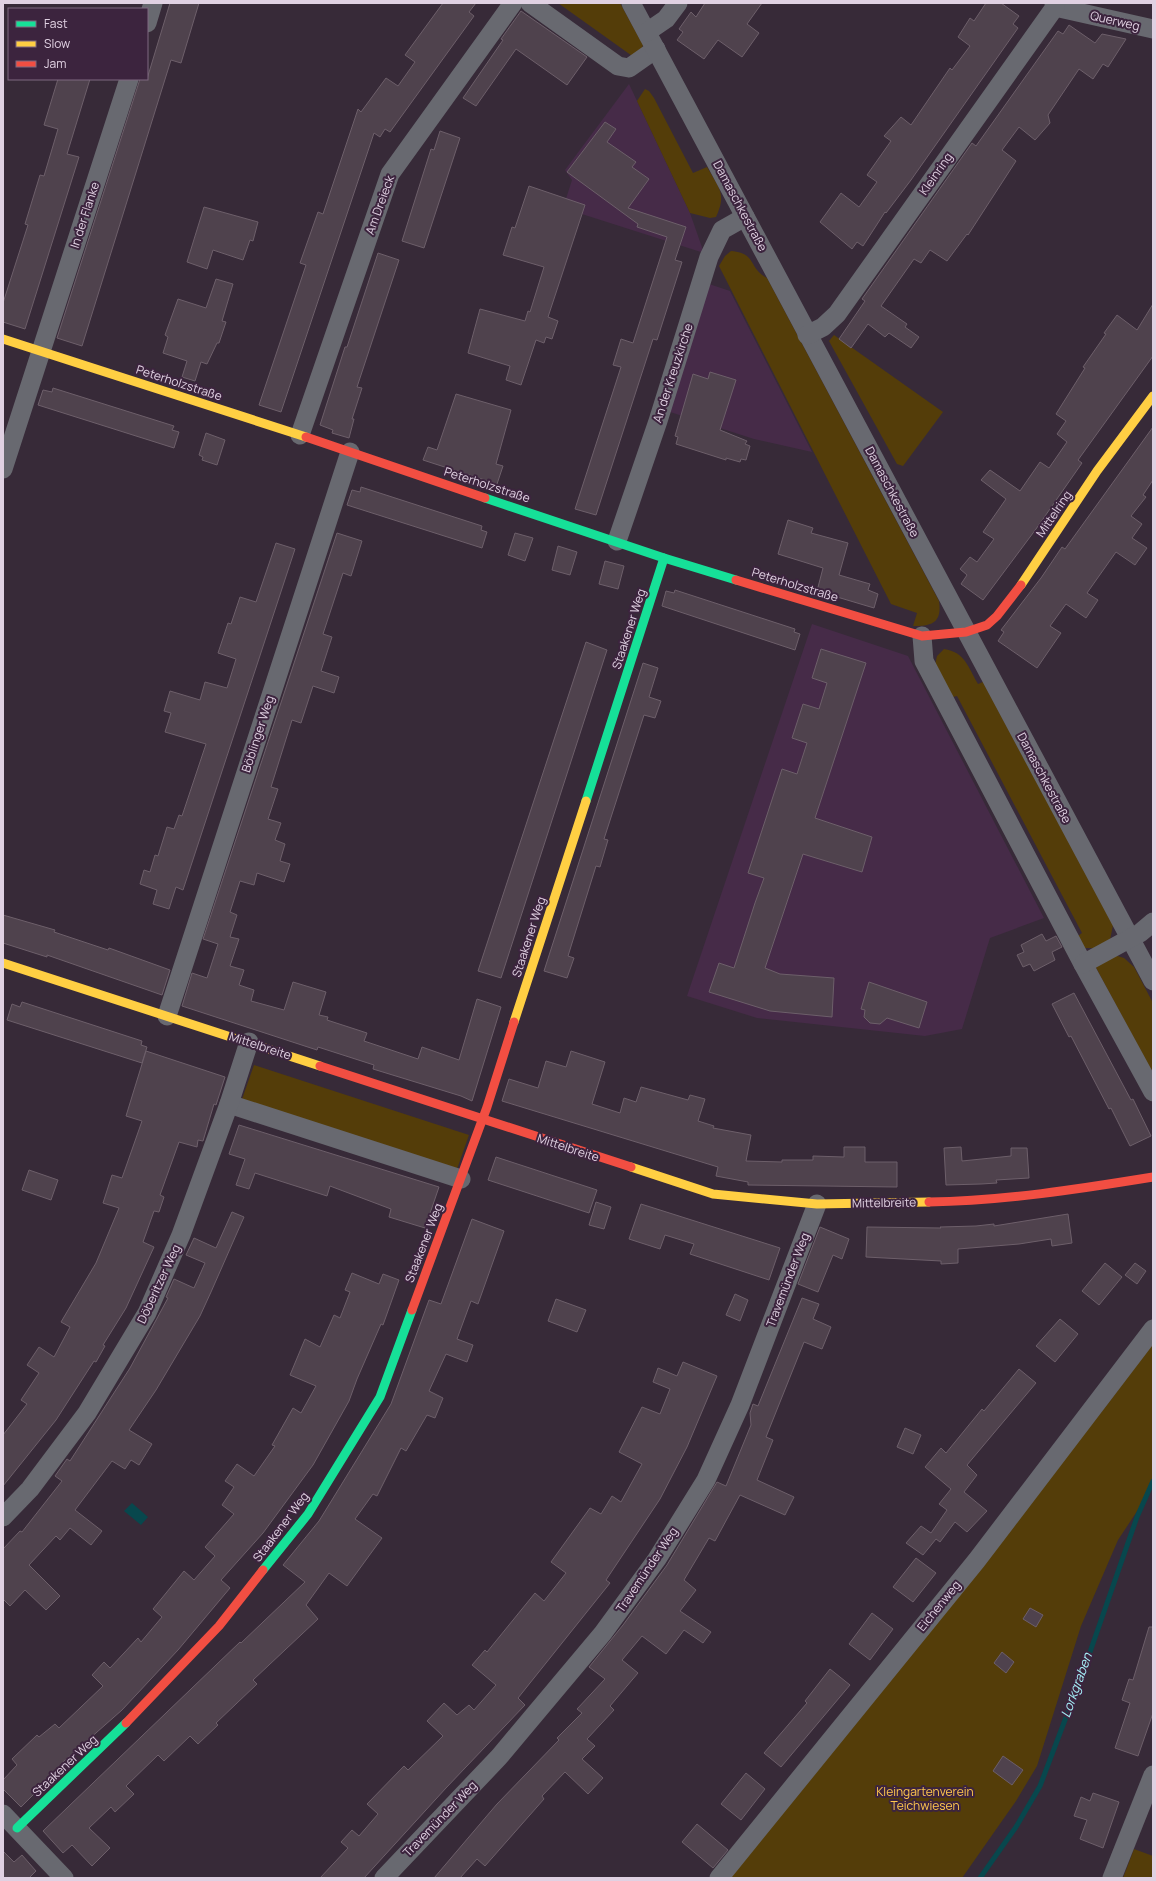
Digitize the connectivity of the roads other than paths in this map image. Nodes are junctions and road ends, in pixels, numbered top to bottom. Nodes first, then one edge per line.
1 (154, 3) edge
2 (513, 3) edge
3 (530, 3) edge
4 (631, 3) edge
5 (678, 3) edge
6 (1054, 5) edge
7 (148, 20) edge
8 (1153, 29) edge
9 (647, 32) junction
10 (656, 49) junction
11 (129, 80) edge
12 (745, 217) junction
13 (807, 335) junction
14 (3, 339) edge
15 (42, 351) junction
16 (1153, 396) edge
17 (300, 435) junction
18 (350, 452) junction
19 (3, 469) edge
20 (617, 541) junction
21 (664, 558) junction
22 (966, 632) junction
23 (922, 636) junction
24 (1153, 922) edge
25 (1130, 938) junction
26 (3, 963) edge
27 (1083, 964) junction
28 (1153, 981) edge
29 (167, 1016) junction
30 (249, 1042) junction
31 (1153, 1092) edge
32 (229, 1104) junction
33 (482, 1120) junction
34 (1153, 1177) edge
35 (461, 1179) junction
36 (818, 1204) junction
37 (1153, 1329) edge
38 (3, 1517) edge
39 (1153, 1775) edge
40 (3, 1814) edge
41 (17, 1828) junction
42 (64, 1878) edge
43 (384, 1878) edge
44 (719, 1878) edge
45 (1112, 1878) edge

1 - 7 street
2 - 17 street, Am Dreieck
3 - 10 street
4 - 9 street, Damaschkestraße
5 - 9 street
6 - 8 street, Querweg
6 - 13 street, Kleinring
9 - 10 street, Damaschkestraße
10 - 12 street, Damaschkestraße
11 - 15 street, In der Flanke
12 - 13 street, Damaschkestraße
12 - 20 street, An der Kreuzkirche
13 - 22 street, Damaschkestraße
14 - 15 street, Peterholzstraße
15 - 17 street, Peterholzstraße
15 - 19 street, In der Flanke
16 - 22 street, Mittelring
17 - 18 street, Peterholzstraße
18 - 20 street, Peterholzstraße
18 - 29 street, Böblinger Weg
20 - 21 street, Peterholzstraße
21 - 23 street, Peterholzstraße
21 - 33 street, Staakener Weg
22 - 23 street, Peterholzstraße
22 - 25 street, Damaschkestraße
23 - 27 street
24 - 25 street
25 - 27 street
25 - 28 street, Damaschkestraße
26 - 29 street, Mittelbreite
27 - 31 street
29 - 30 street, Mittelbreite
30 - 32 street, Döberitzer Weg
30 - 33 street, Mittelbreite
32 - 35 street
32 - 38 street, Döberitzer Weg
33 - 35 street, Staakener Weg
33 - 36 street, Mittelbreite
34 - 36 street, Mittelbreite
35 - 41 street, Staakener Weg
36 - 43 street, Travemünder Weg
37 - 44 street, Eichenweg
39 - 45 street
40 - 41 street
41 - 42 street

